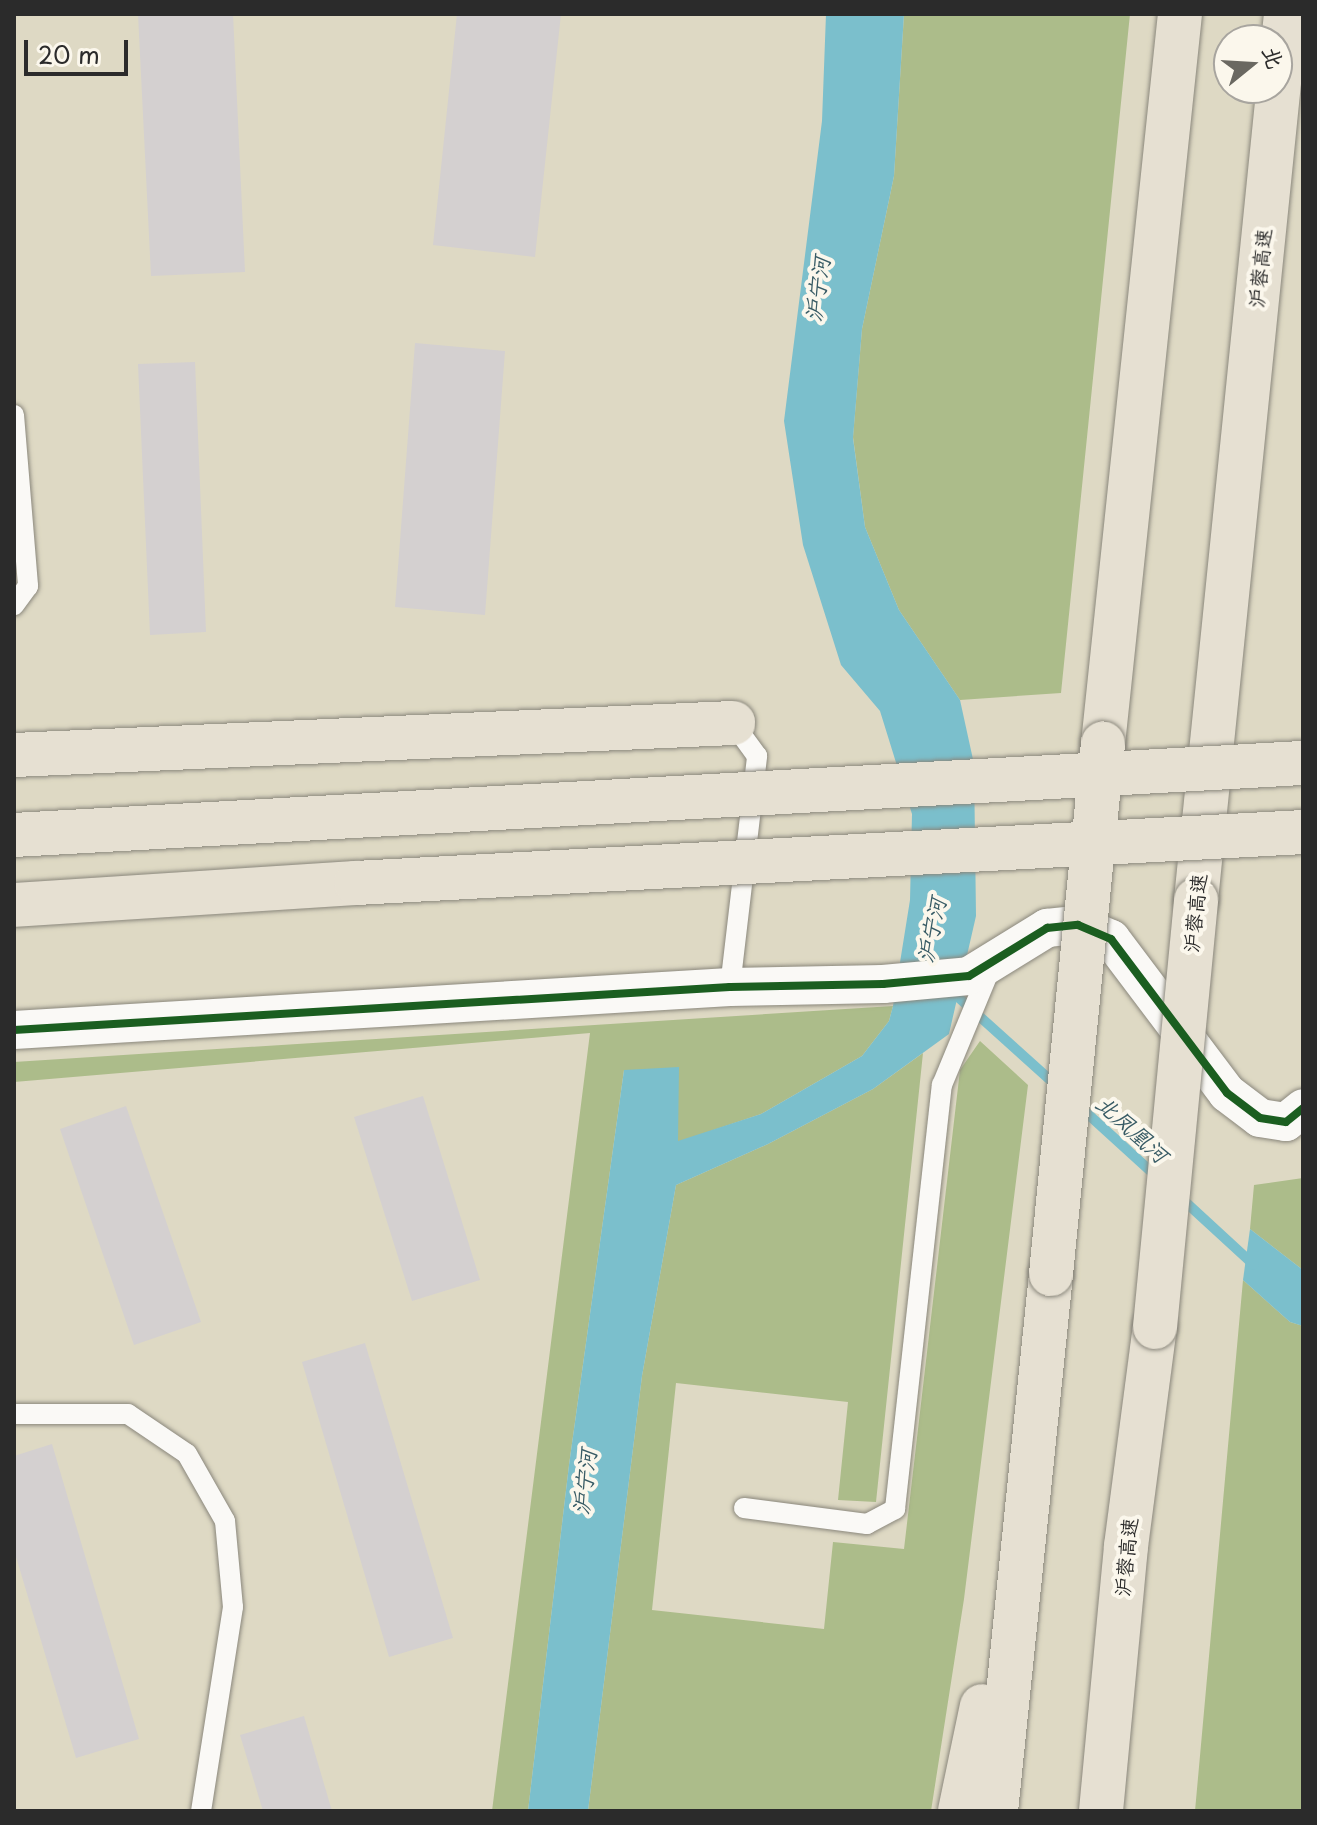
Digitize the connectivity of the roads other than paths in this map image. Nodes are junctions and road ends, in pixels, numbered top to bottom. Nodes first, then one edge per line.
1 (1180, 14) edge
2 (1286, 14) edge
3 (14, 415) edge
4 (14, 605) edge
5 (733, 723) joint
6 (14, 755) edge
7 (1303, 763) edge
8 (1303, 832) edge
9 (14, 835) edge
10 (14, 905) edge
11 (981, 974) junction
12 (730, 987) junction
13 (14, 1030) edge
14 (1303, 1108) edge
15 (14, 1414) edge
16 (1033, 1461) junction
17 (744, 1508) dead end
18 (201, 1811) edge
19 (960, 1811) edge
20 (996, 1811) edge
21 (1101, 1811) edge

1 - 16 main road, bridge
2 - 21 main road, 沪蓉高速, bridge
3 - 4 lane
5 - 6 main road
5 - 12 lane
7 - 9 main road, bridge
8 - 10 main road, bridge
11 - 12 street
11 - 14 street
11 - 17 lane
12 - 13 street
15 - 18 lane
16 - 19 main road
16 - 20 main road

